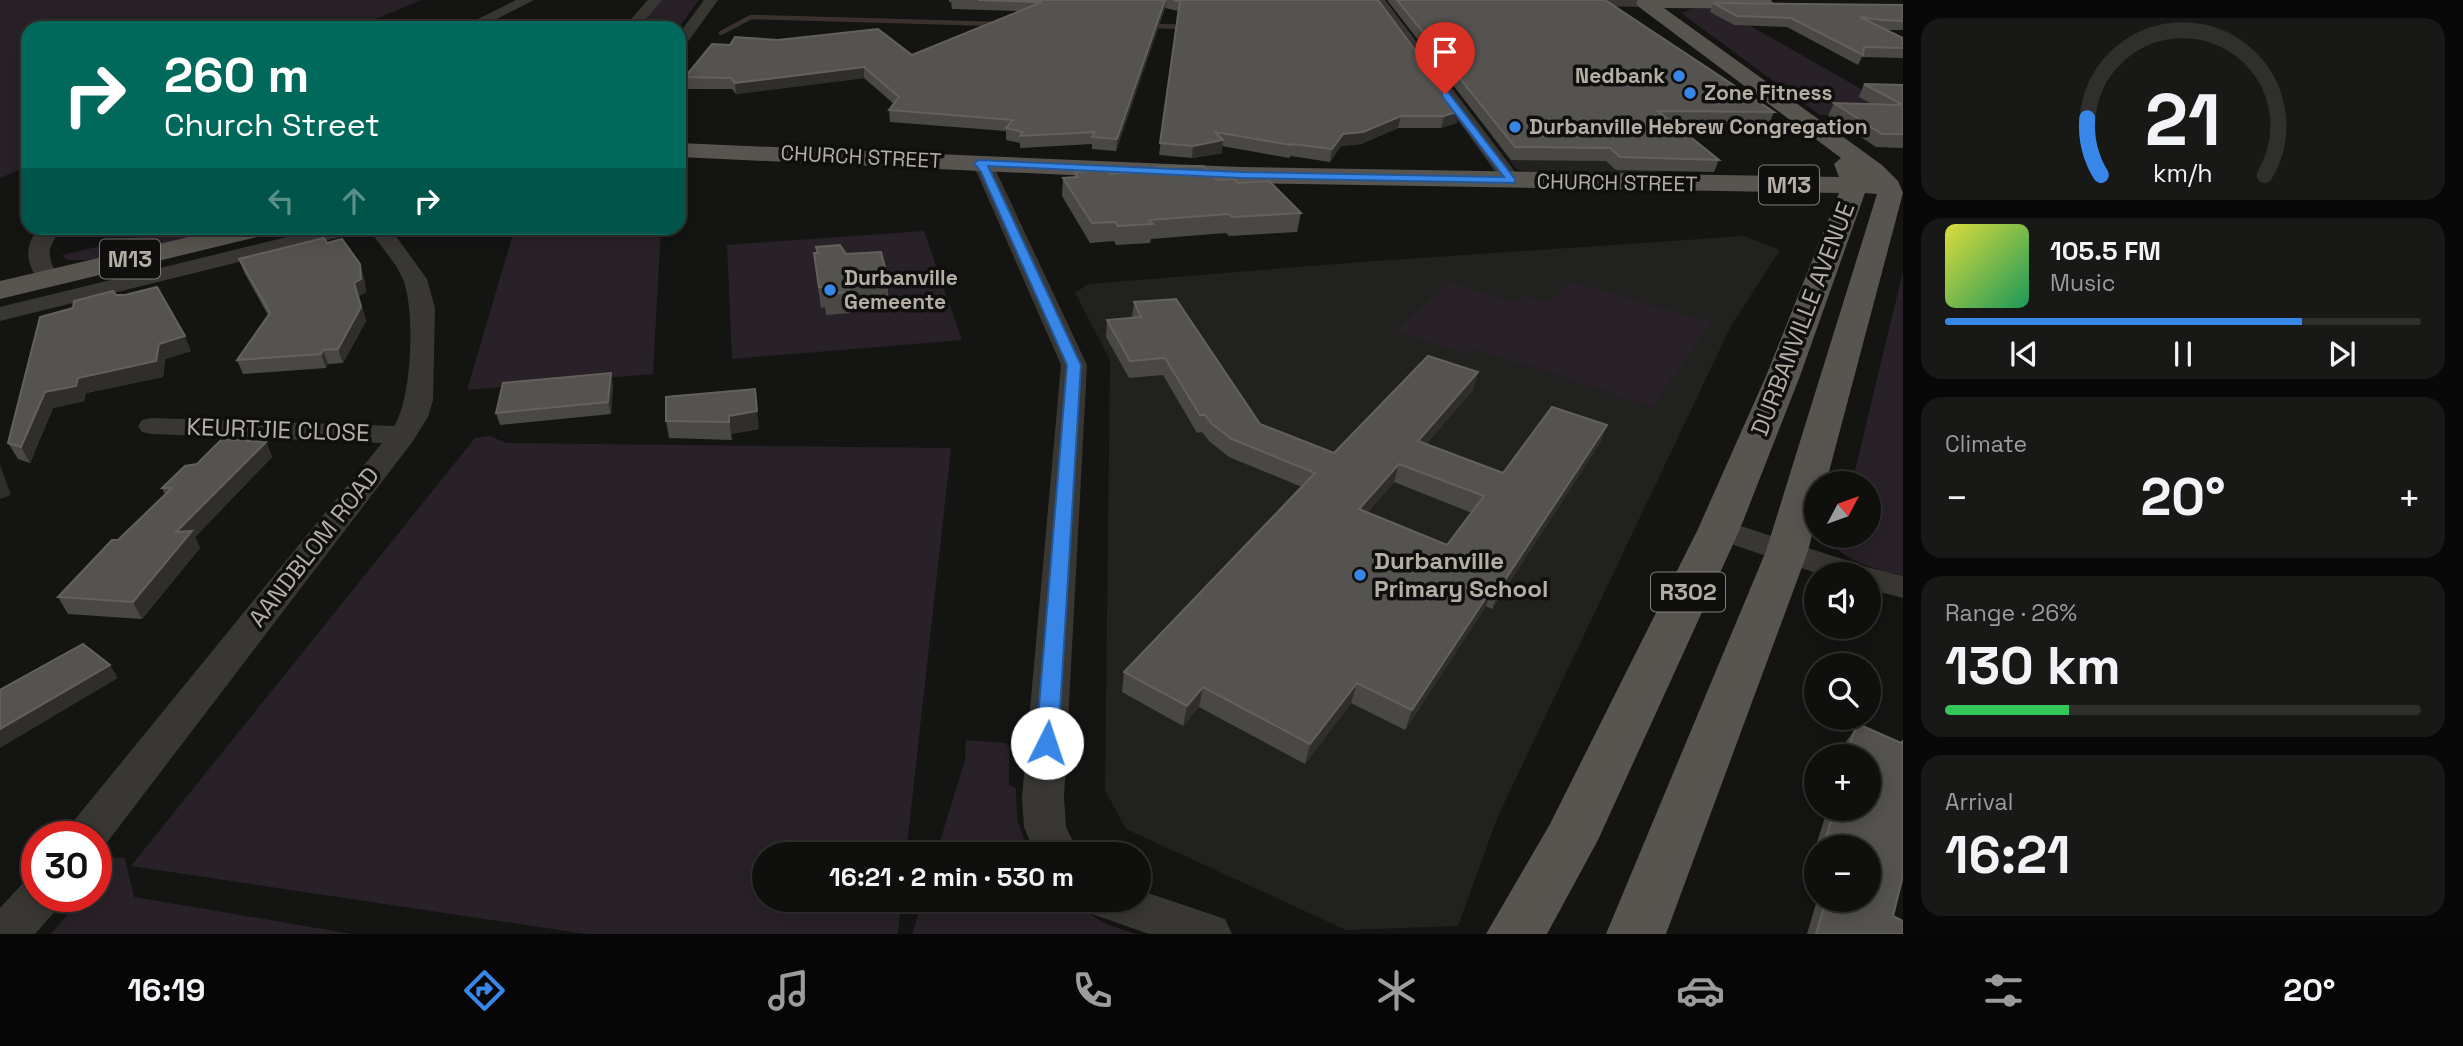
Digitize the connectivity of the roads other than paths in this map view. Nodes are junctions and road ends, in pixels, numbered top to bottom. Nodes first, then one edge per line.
1 (527, 0) edge
2 (655, 0) edge
3 (711, 0) edge
4 (1378, 0) edge
5 (1492, 0) edge
6 (1645, 3) junction
7 (1777, 5) edge
8 (482, 21) edge
9 (636, 21) edge
10 (686, 34) edge
11 (1832, 142) junction
12 (686, 148) edge
13 (979, 163) junction
14 (1512, 181) junction
15 (1687, 184) junction
16 (1882, 186) edge
17 (1845, 219) junction
18 (44, 235) edge
19 (230, 235) edge
20 (320, 235) edge
21 (384, 235) edge
22 (48, 278) junction
23 (0, 290) edge
24 (0, 314) edge
25 (152, 426) dead end
26 (403, 435) junction
27 (1719, 529) junction
28 (1787, 551) junction
29 (1819, 562) edge
30 (1881, 581) edge
31 (1903, 587) edge
32 (99, 821) edge
33 (1052, 842) edge
34 (26, 912) edge
35 (1144, 912) edge
36 (6, 934) edge
37 (1209, 934) edge
38 (1516, 934) edge
39 (1636, 934) edge

1 - 8 street
2 - 9 street
3 - 10 street
4 - 14 street
5 - 6 street
6 - 7 main road
6 - 11 main road
11 - 16 main road, DURBANVILLE AVENUE
11 - 16 main road, DURBANVILLE AVENUE
12 - 13 main road, CHURCH STREET / M13
13 - 14 main road, CHURCH STREET / M13
13 - 33 street
14 - 15 main road, CHURCH STREET / M13
15 - 16 main road, CHURCH STREET / M13
15 - 17 main road
16 - 17 main road, DURBANVILLE AVENUE / R302
16 - 28 main road, DURBANVILLE AVENUE
17 - 27 main road, DURBANVILLE AVENUE / R302
18 - 22 street
19 - 22 main road, M13
20 - 24 street
21 - 26 street, AANDBLOM ROAD
22 - 23 main road, M13
25 - 26 street, KEURTJIE CLOSE
26 - 32 street, AANDBLOM ROAD
27 - 28 street
27 - 38 main road, DURBANVILLE AVENUE / R302
28 - 29 street
28 - 39 main road, DURBANVILLE AVENUE
30 - 31 street
34 - 36 street
35 - 37 street

